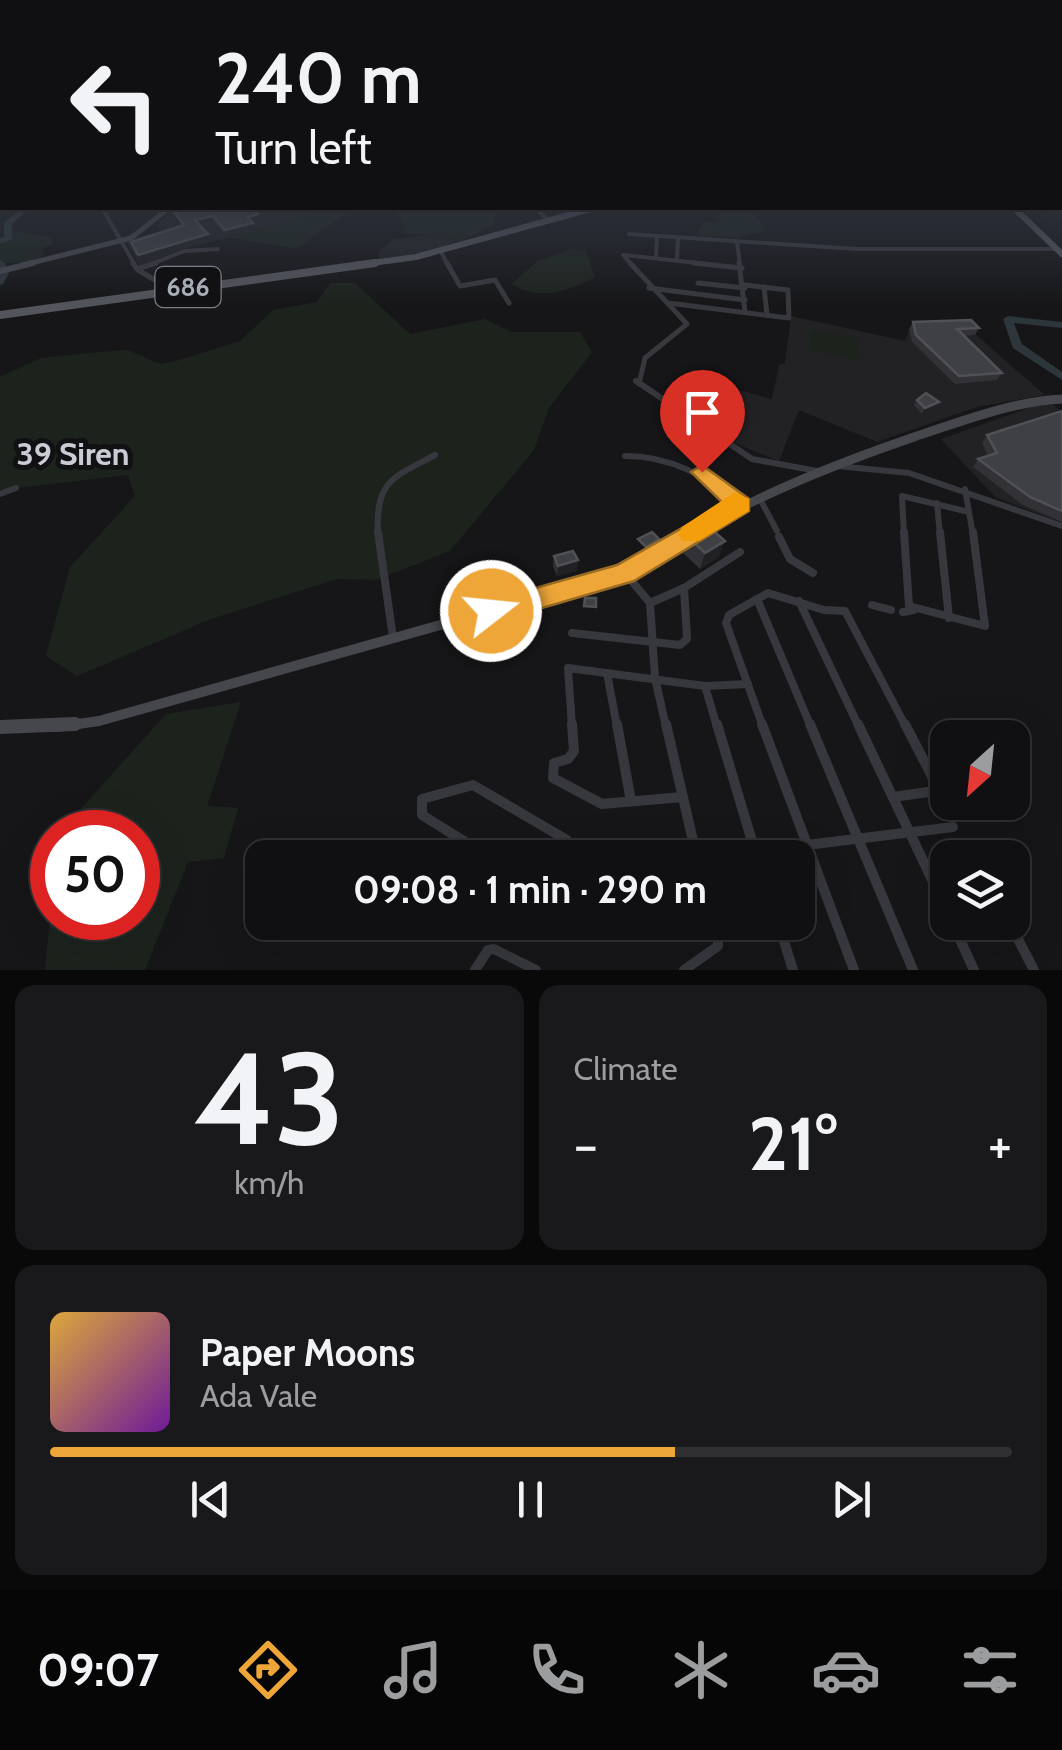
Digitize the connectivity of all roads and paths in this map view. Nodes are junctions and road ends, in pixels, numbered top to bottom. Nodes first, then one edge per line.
1 (107, 216) edge
2 (159, 216) edge
3 (544, 216) edge
4 (565, 216) edge
5 (1023, 216) edge
6 (549, 221) junction
7 (628, 234) dead end
8 (657, 236) junction
9 (678, 238) junction
10 (120, 240) junction
11 (737, 242) junction
12 (218, 248) dead end
13 (698, 249) dead end
14 (1059, 251) edge
15 (441, 252) junction
16 (656, 258) junction
17 (677, 260) junction
18 (698, 262) junction
19 (742, 268) junction
20 (137, 269) junction
21 (0, 272) edge
22 (155, 280) dead end
23 (698, 283) dead end
24 (745, 286) junction
25 (764, 287) junction
26 (649, 288) junction
27 (745, 300) junction
28 (508, 303) dead end
29 (667, 304) junction
30 (745, 312) junction
31 (0, 315) edge
32 (767, 315) junction
33 (1062, 399) edge
34 (435, 455) dead end
35 (624, 456) dead end
36 (831, 466) junction
37 (817, 470) junction
38 (16, 488) dead end
39 (965, 489) junction
40 (0, 494) edge
41 (758, 496) junction
42 (937, 503) junction
43 (740, 505) junction
44 (970, 512) junction
45 (1062, 526) edge
46 (740, 552) dead end
47 (625, 573) junction
48 (813, 573) dead end
49 (684, 588) junction
50 (757, 600) junction
51 (798, 600) junction
52 (650, 603) junction
53 (872, 604) dead end
54 (891, 610) dead end
55 (914, 610) junction
56 (903, 612) dead end
57 (948, 618) junction
58 (572, 634) dead end
59 (394, 640) junction
60 (650, 640) junction
61 (607, 673) junction
62 (656, 678) junction
63 (748, 684) junction
64 (705, 686) junction
65 (0, 728) edge
66 (893, 796) junction
67 (682, 797) junction
68 (631, 801) junction
69 (954, 827) dead end
70 (909, 832) junction
71 (857, 836) junction
72 (462, 840) edge
73 (567, 840) edge
74 (694, 840) edge
75 (752, 840) edge
76 (805, 840) edge
77 (815, 844) edge
78 (815, 866) edge
79 (928, 872) joint
80 (930, 876) edge
81 (718, 940) edge
82 (784, 940) edge
83 (960, 940) edge
84 (1018, 940) edge
85 (474, 970) edge
86 (536, 970) edge
87 (684, 970) edge
88 (793, 970) edge
89 (854, 970) edge
90 (914, 970) edge
91 (974, 970) edge
92 (1034, 970) edge

1 - 10 street
2 - 10 main road
3 - 6 street
4 - 6 main road, 686
5 - 14 main road
6 - 15 main road, 686
7 - 8 street
8 - 9 street
8 - 16 street
9 - 11 street
9 - 17 street
10 - 20 street
10 - 21 main road
11 - 14 street
11 - 19 street
12 - 20 street
13 - 18 street
15 - 28 street
15 - 31 main road, 686
16 - 17 street
16 - 26 street
17 - 18 street
18 - 19 street
19 - 24 street
20 - 22 street
23 - 24 street
24 - 25 street
24 - 27 street
25 - 32 street
25 - 32 street
26 - 27 street
26 - 29 street
27 - 30 street
29 - 30 street
29 - 37 street
30 - 32 street
33 - 36 main road
34 - 59 street
35 - 43 street
36 - 37 main road
36 - 39 street
37 - 41 main road
38 - 40 street
39 - 44 street
39 - 45 street
41 - 43 main road
41 - 48 street
42 - 44 street
42 - 55 street
42 - 57 street
43 - 47 main road
44 - 57 street
46 - 49 street
47 - 52 street
47 - 59 main road
49 - 52 street
49 - 60 street
50 - 51 street
50 - 63 street
50 - 71 street
51 - 66 street
51 - 66 street
52 - 60 street
53 - 54 street
55 - 56 street
55 - 57 street
58 - 60 street
59 - 65 main road
60 - 62 street
61 - 62 street
61 - 68 street
61 - 68 street
62 - 64 street
62 - 67 street
63 - 64 street
63 - 76 street
64 - 75 street
66 - 70 street
67 - 68 street
67 - 74 street
69 - 70 street
70 - 71 street
70 - 79 street
71 - 77 street
71 - 90 street
72 - 73 street
78 - 89 street
79 - 80 street
81 - 87 street
82 - 88 street
83 - 91 street
84 - 92 street
85 - 86 street

